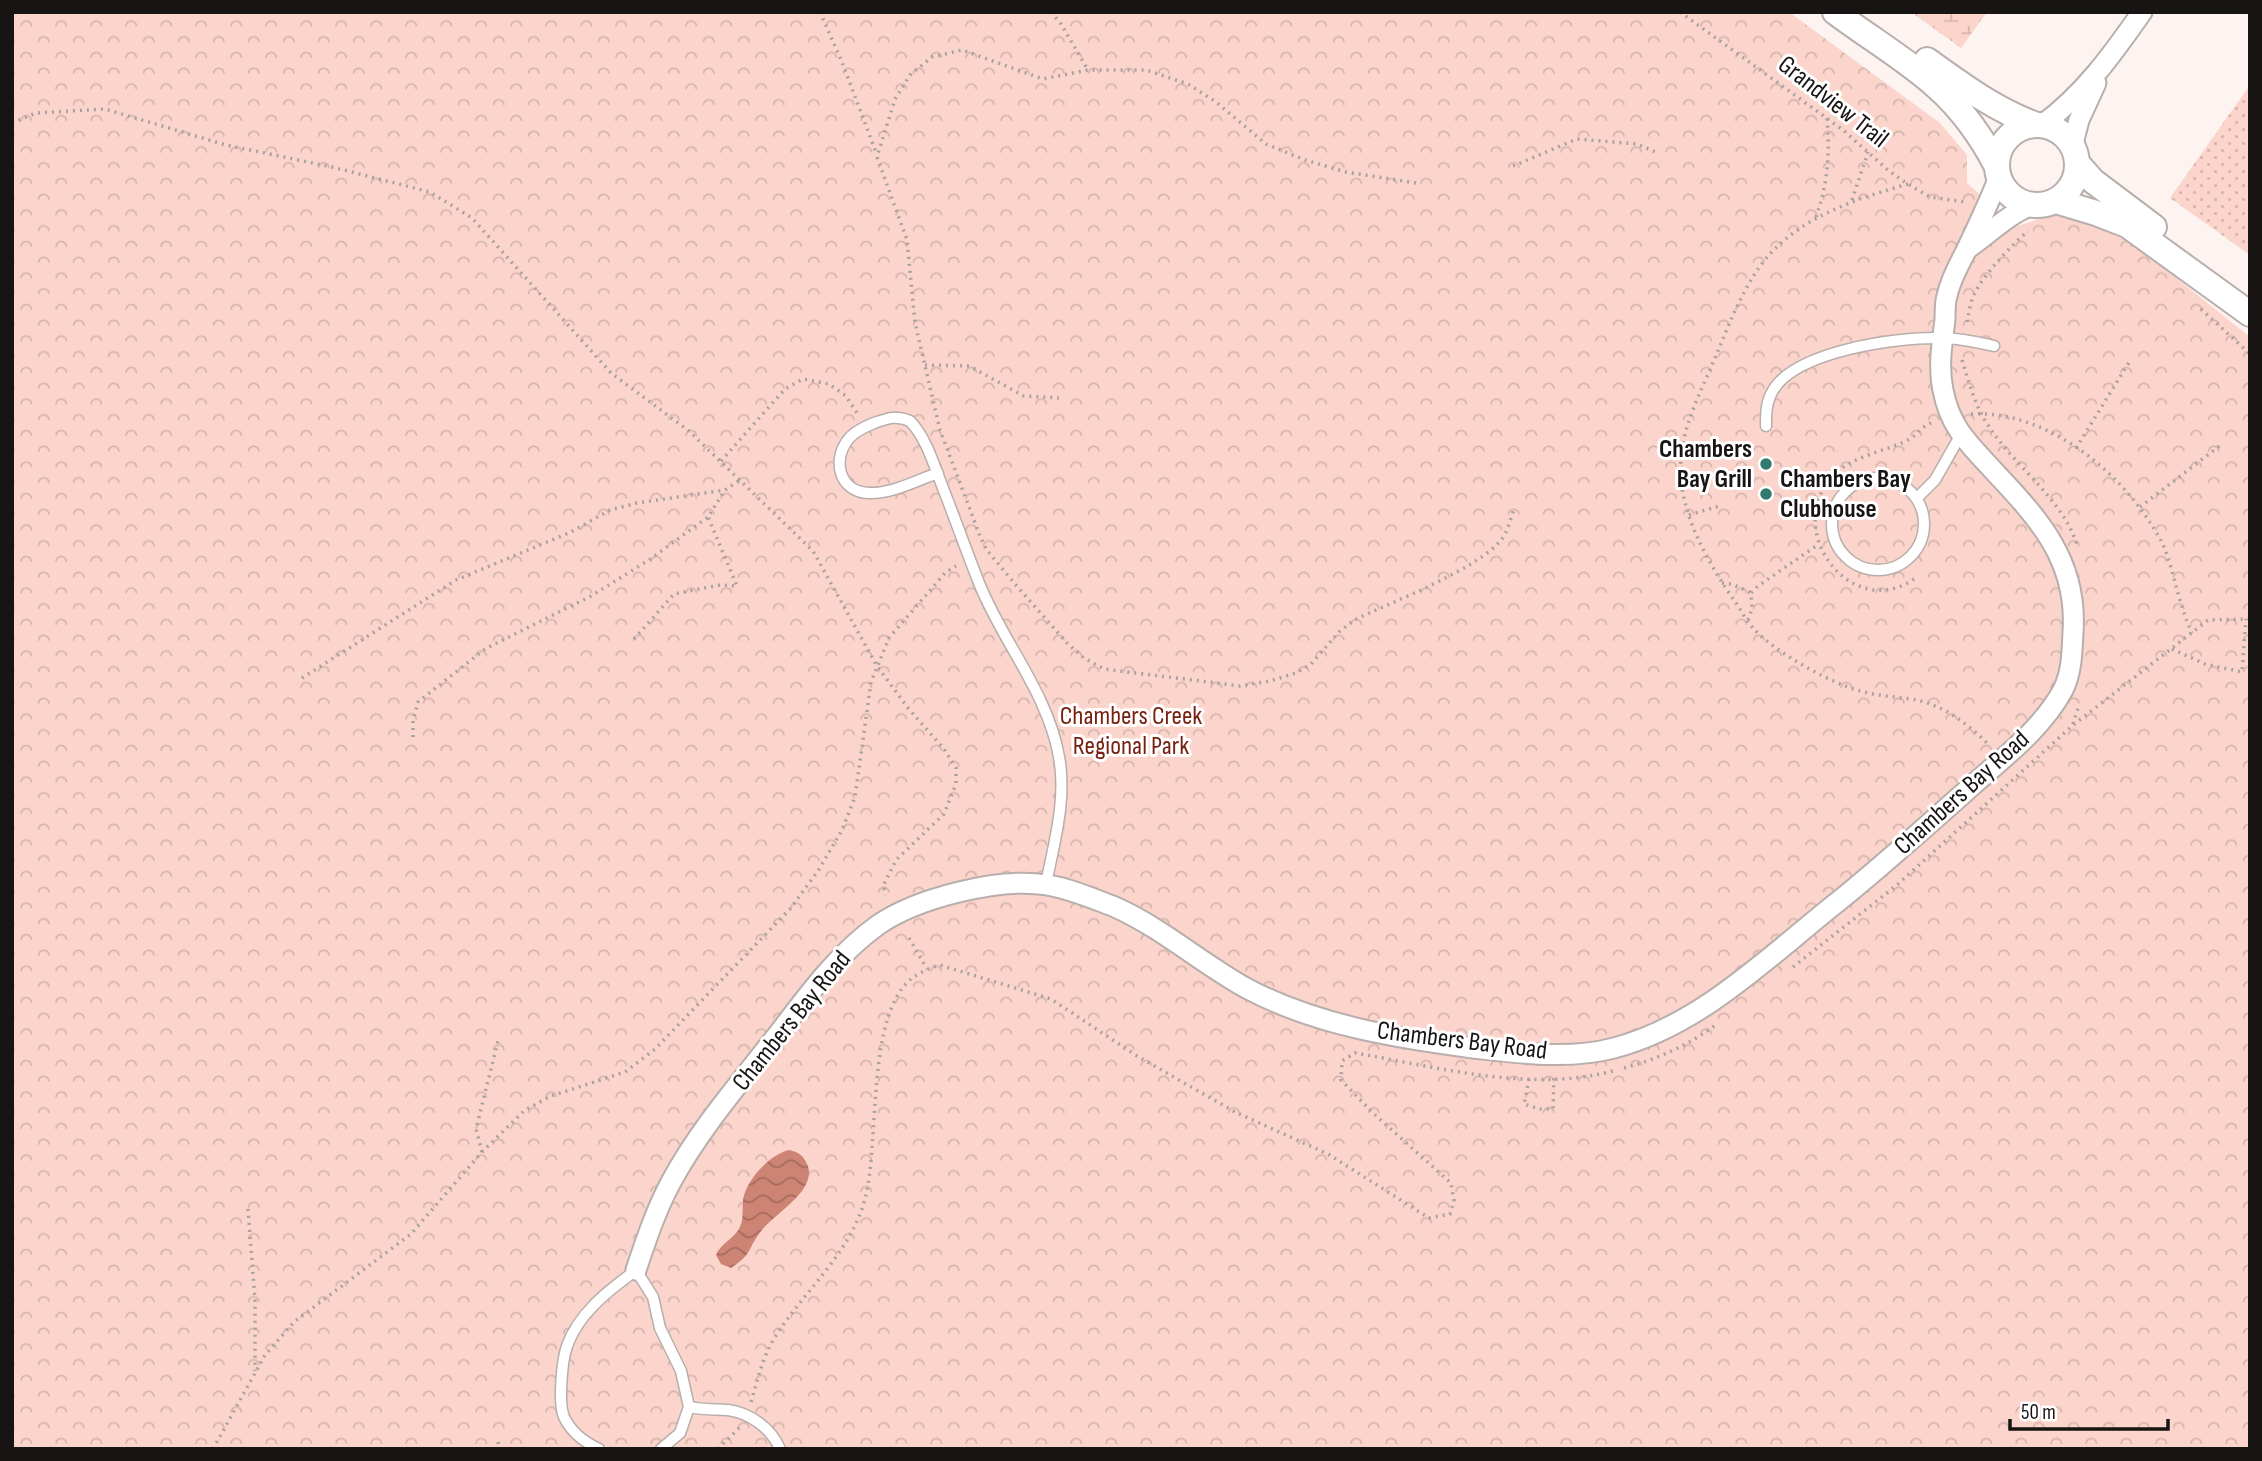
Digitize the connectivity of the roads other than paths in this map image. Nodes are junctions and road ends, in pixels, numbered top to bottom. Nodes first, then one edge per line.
1 (1835, 12) edge
2 (1862, 12) edge
3 (2142, 12) edge
4 (2102, 69) junction
5 (2038, 125) junction
6 (2075, 155) junction
7 (1998, 171) junction
8 (2042, 210) junction
9 (1966, 250) junction
10 (2250, 296) edge
11 (2250, 314) edge
12 (1941, 338) junction
13 (1994, 346) dead end
14 (1766, 426) dead end
15 (1960, 436) junction
16 (937, 473) junction
17 (1917, 498) junction
18 (1046, 884) junction
19 (636, 1270) junction
20 (689, 1407) junction
21 (600, 1449) edge
22 (661, 1449) edge
23 (780, 1449) edge

1 - 7 street
2 - 5 street
3 - 4 street
4 - 5 street
4 - 6 street
5 - 6 street
5 - 7 street
6 - 8 street
6 - 10 street
7 - 8 street
7 - 9 street, Chambers Bay Road
8 - 9 street
8 - 11 street
9 - 12 street, Chambers Bay Road
12 - 13 lane
12 - 14 lane
12 - 15 street, Chambers Bay Road
15 - 17 lane
15 - 18 street, Chambers Bay Road
16 - 16 lane
16 - 18 lane
17 - 17 lane
18 - 19 street, Chambers Bay Road
19 - 20 lane
19 - 21 lane
20 - 22 lane
20 - 23 lane

